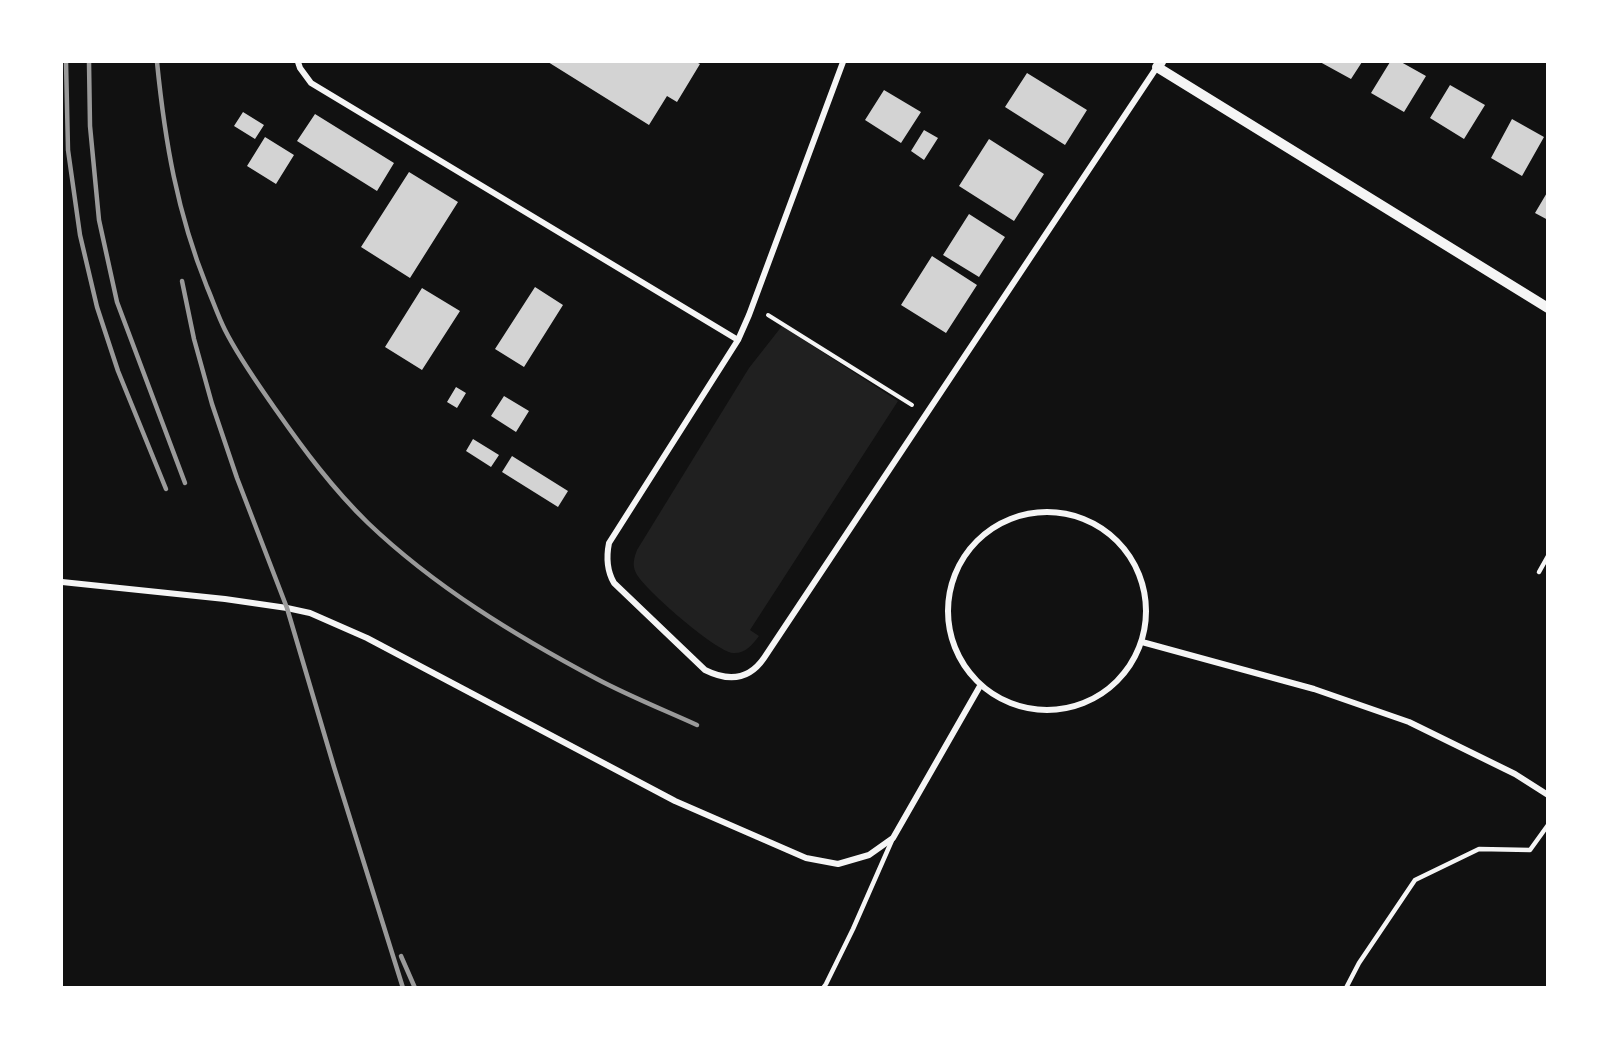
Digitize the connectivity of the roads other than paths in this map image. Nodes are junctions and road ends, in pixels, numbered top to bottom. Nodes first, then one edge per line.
1 (298, 62) edge
2 (843, 62) edge
3 (1159, 64) edge
4 (1548, 308) edge
5 (738, 340) junction
6 (1548, 556) edge
7 (1539, 572) dead end
8 (62, 582) edge
9 (1142, 642) junction
10 (980, 686) junction
11 (1548, 795) edge
12 (1548, 825) edge
13 (893, 838) junction
14 (823, 987) edge
15 (1346, 987) edge

1 - 5 street
2 - 5 street
3 - 4 street
3 - 5 street
6 - 7 lane
8 - 13 street
9 - 10 street
9 - 10 street
9 - 11 street
10 - 13 street
12 - 15 lane
13 - 14 lane

